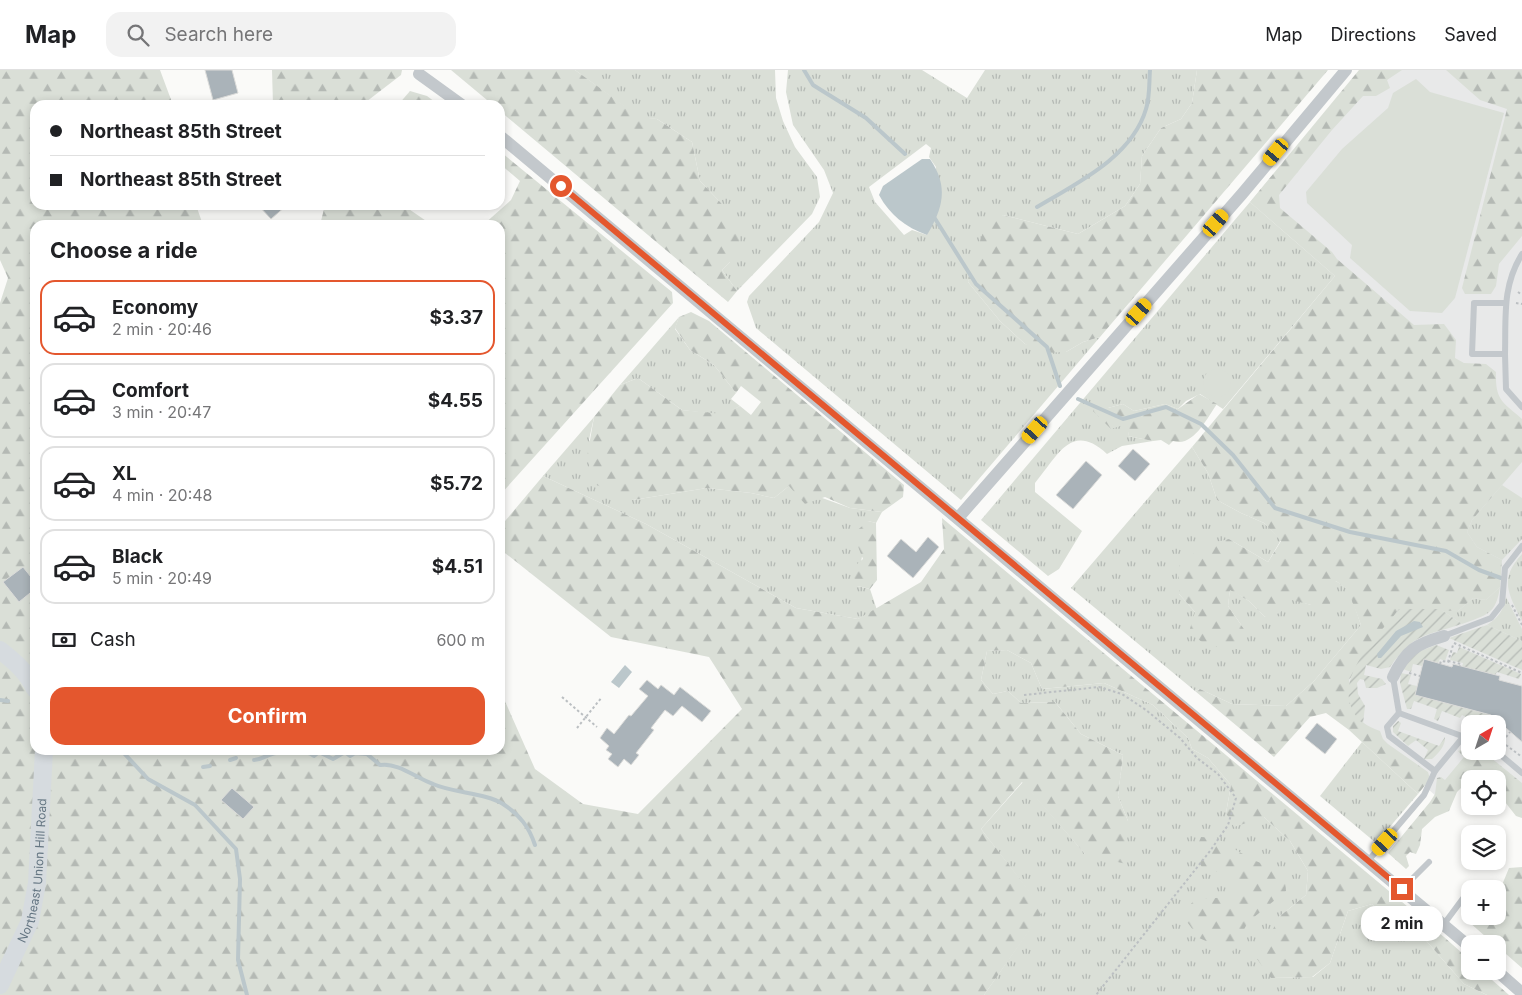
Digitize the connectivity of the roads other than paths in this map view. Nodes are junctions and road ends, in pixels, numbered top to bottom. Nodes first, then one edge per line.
1 (1346, 70) edge
2 (419, 74) dead end
3 (456, 100) edge
4 (505, 140) edge
5 (1522, 254) edge
6 (1506, 303) junction
7 (1505, 354) junction
8 (1522, 407) edge
9 (958, 518) junction
10 (1522, 546) edge
11 (1449, 639) joint
12 (0, 650) edge
13 (1393, 677) joint
14 (30, 679) edge
15 (1400, 713) junction
16 (1461, 736) edge
17 (1461, 744) edge
18 (44, 755) edge
19 (1506, 759) edge
20 (1435, 771) junction
21 (1522, 773) edge
22 (1368, 861) junction
23 (1429, 862) dead end
24 (1402, 889) junction
25 (1461, 901) edge
26 (1444, 924) junction
27 (1461, 939) edge
28 (1506, 979) edge
29 (0, 985) edge
30 (1522, 993) edge

1 - 9 street
2 - 3 street
4 - 9 street
5 - 6 lane
6 - 7 lane
6 - 7 lane
7 - 8 lane
9 - 22 street
10 - 11 lane
11 - 13 street
12 - 14 street
13 - 15 lane
15 - 16 lane
15 - 20 lane
17 - 20 lane
18 - 29 street, Northeast Union Hill Road
19 - 21 lane
20 - 22 lane
22 - 24 street
23 - 24 lane
24 - 26 street
25 - 26 lane
26 - 27 street
28 - 30 street

